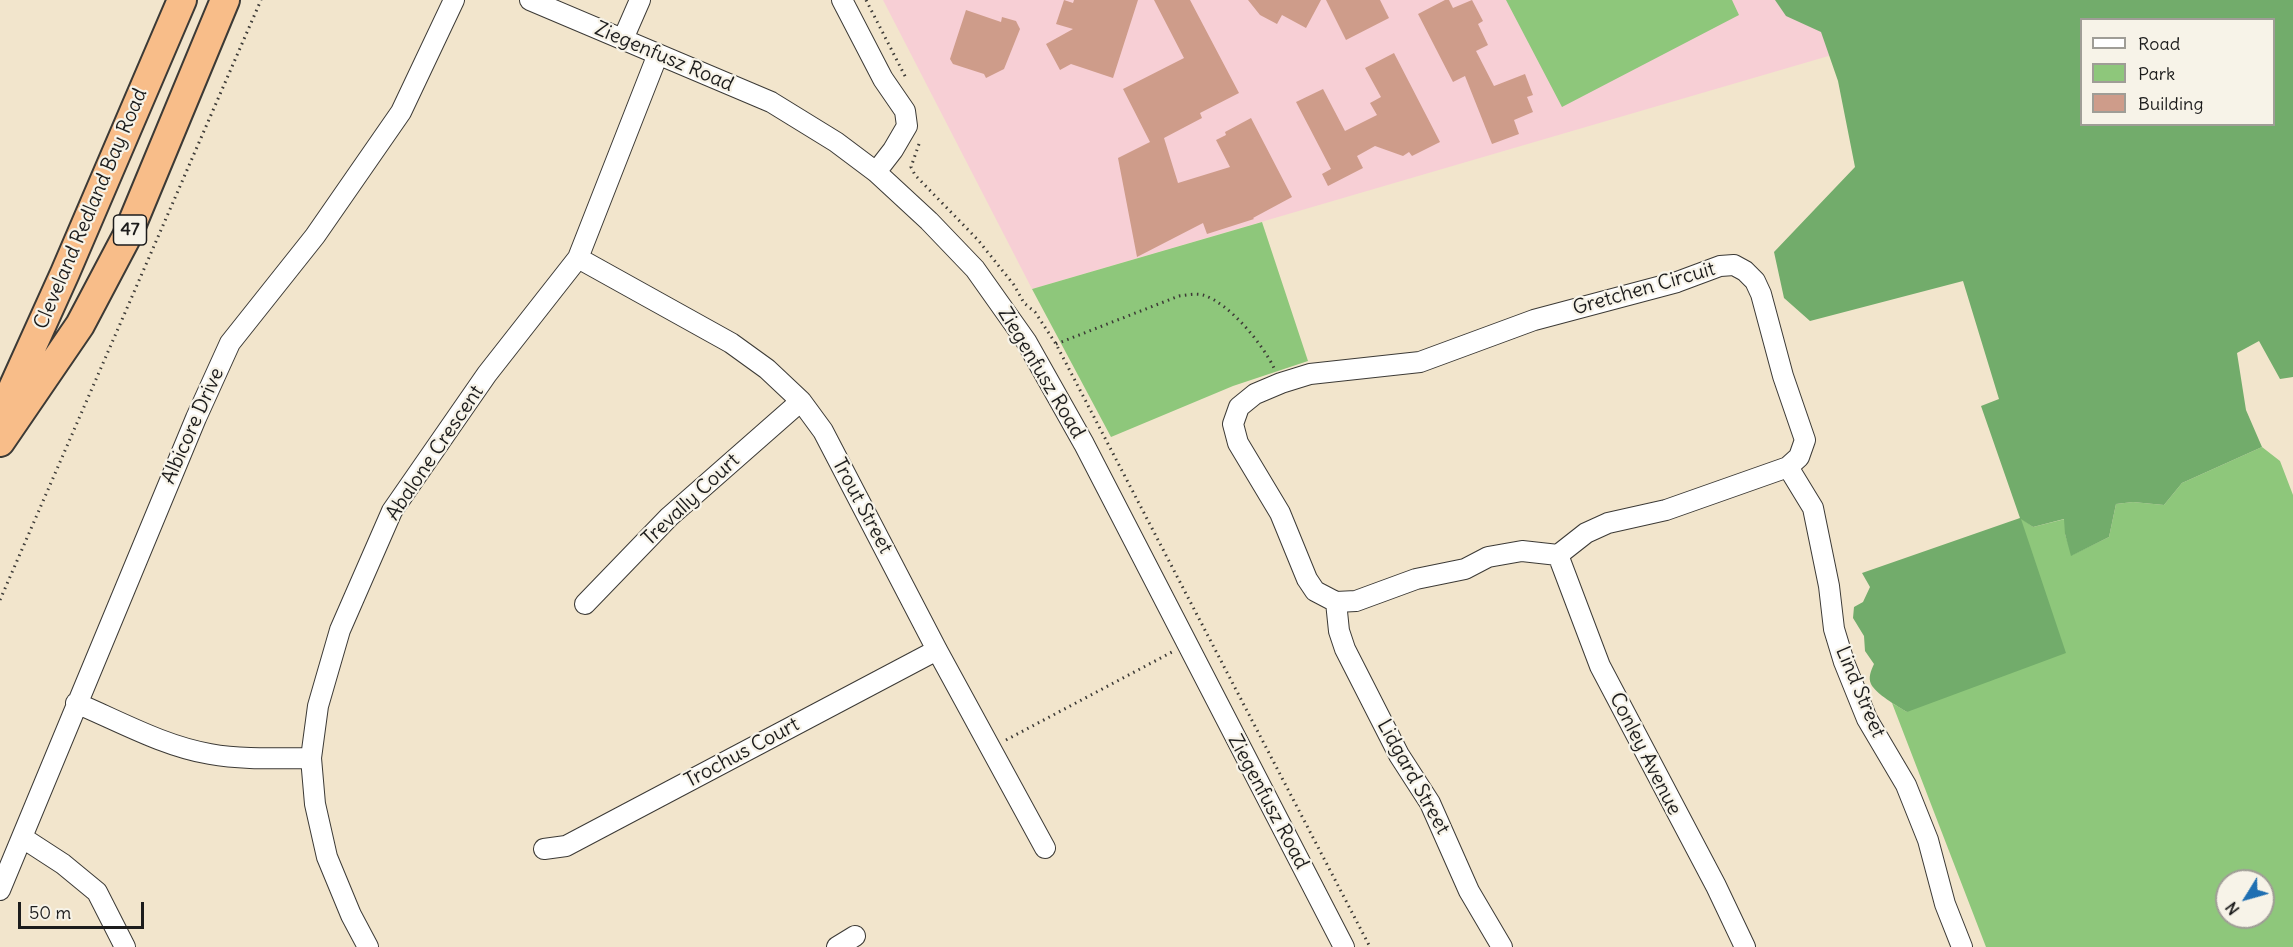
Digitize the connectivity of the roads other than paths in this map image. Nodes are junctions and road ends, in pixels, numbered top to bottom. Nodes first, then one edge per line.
1 (182, 0) edge
2 (225, 0) edge
3 (454, 0) edge
4 (530, 0) edge
5 (640, 0) edge
6 (842, 0) edge
7 (623, 39) junction
8 (658, 54) junction
9 (876, 172) junction
10 (578, 258) junction
11 (801, 401) junction
12 (0, 417) edge
13 (0, 442) edge
14 (1788, 467) junction
15 (1558, 555) junction
16 (1336, 602) junction
17 (585, 604) dead end
18 (937, 650) junction
19 (76, 703) junction
20 (311, 758) junction
21 (23, 838) junction
22 (1045, 848) dead end
23 (544, 849) dead end
24 (0, 890) edge
25 (855, 936) dead end
26 (125, 947) edge
27 (368, 947) edge
28 (837, 947) edge
29 (1344, 947) edge
30 (1502, 947) edge
31 (1745, 947) edge
32 (1962, 947) edge

1 - 12 highway, Cleveland Redland Bay Road / 47
2 - 13 highway, Cleveland Redland Bay Road / 47
3 - 19 street, Albicore Drive
4 - 7 street, Ziegenfusz Road
5 - 7 street
6 - 9 street
7 - 8 street, Ziegenfusz Road
8 - 9 street, Ziegenfusz Road
8 - 10 street, Abalone Crescent
9 - 29 street, Ziegenfusz Road
10 - 11 street, Trout Street
10 - 20 street, Abalone Crescent
11 - 17 street, Trevally Court
11 - 18 street, Trout Street
14 - 15 street
14 - 16 street, Gretchen Circuit
14 - 32 street, Lind Street
15 - 16 street
15 - 31 street, Conley Avenue
16 - 30 street, Lidgard Street
18 - 22 street, Trout Street
18 - 23 street, Trochus Court
19 - 20 street
19 - 21 street, Albicore Drive
20 - 27 street, Abalone Crescent
21 - 24 street, Albicore Drive
21 - 26 street
25 - 28 street

